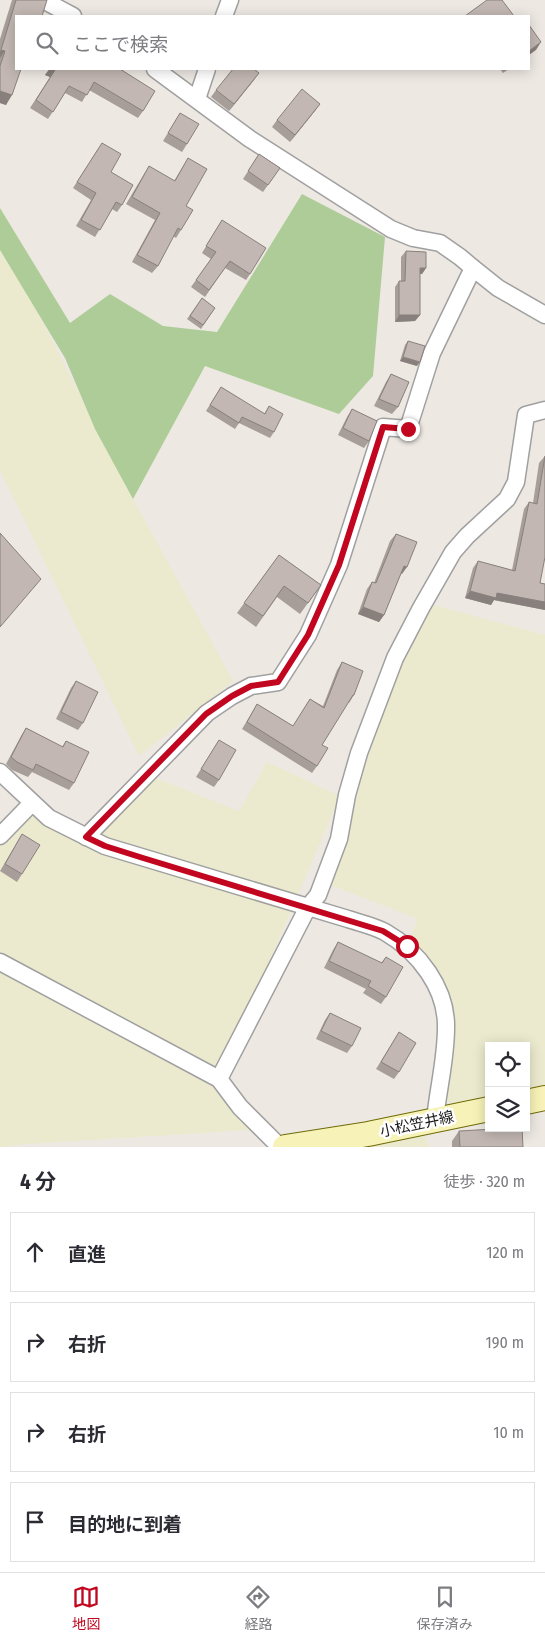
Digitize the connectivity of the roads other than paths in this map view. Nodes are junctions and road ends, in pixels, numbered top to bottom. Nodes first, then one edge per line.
1 (43, 0) edge
2 (230, 0) edge
3 (71, 15) edge
4 (224, 15) edge
5 (155, 70) edge
6 (207, 70) edge
7 (197, 99) junction
8 (473, 268) junction
9 (545, 315) edge
10 (545, 410) edge
11 (0, 772) edge
12 (32, 803) junction
13 (0, 836) edge
14 (86, 837) junction
15 (308, 907) junction
16 (0, 962) edge
17 (219, 1079) junction
18 (545, 1098) edge
19 (530, 1101) edge
20 (485, 1110) edge
21 (435, 1120) junction
22 (280, 1147) edge
23 (285, 1147) edge

1 - 3 street
2 - 4 street
5 - 7 street
6 - 7 street
7 - 8 street
8 - 9 street
8 - 14 street
10 - 15 street
11 - 12 street
12 - 13 street
12 - 14 street
14 - 15 street
15 - 17 street
15 - 21 street
16 - 17 street
17 - 22 street
18 - 19 main road
20 - 21 main road, 小松笠井線
21 - 23 main road, 小松笠井線

